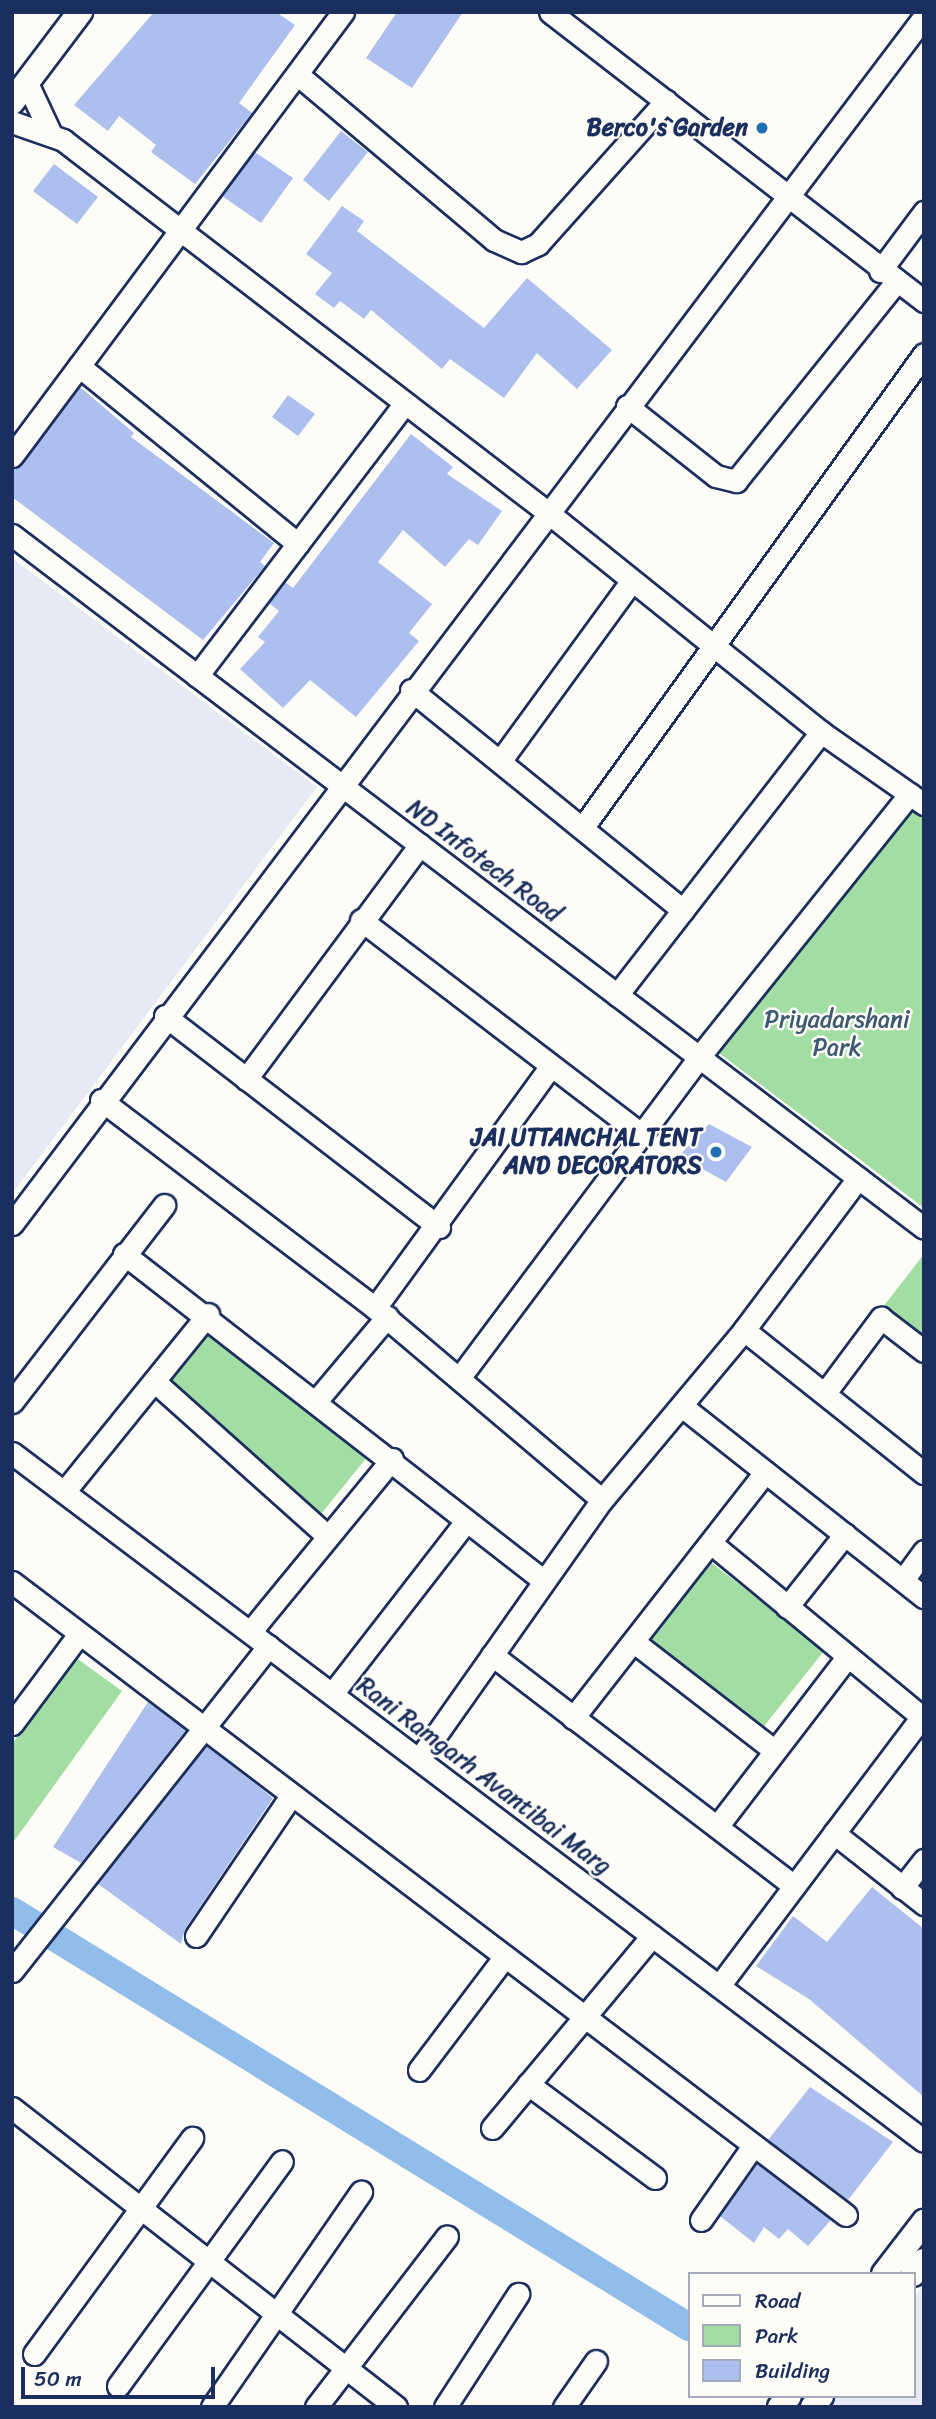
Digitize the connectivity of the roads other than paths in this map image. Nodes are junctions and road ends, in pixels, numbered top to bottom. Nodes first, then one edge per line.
1 (80, 12) edge
2 (343, 12) edge
3 (550, 12) edge
4 (924, 17) edge
5 (297, 74) junction
6 (17, 86) edge
7 (666, 101) junction
8 (12, 122) edge
9 (50, 132) junction
10 (786, 198) junction
11 (924, 212) edge
12 (180, 230) junction
13 (889, 276) junction
14 (924, 301) edge
15 (924, 354) edge
16 (79, 366) junction
17 (405, 403) junction
18 (627, 406) junction
19 (12, 456) edge
20 (546, 511) junction
21 (12, 535) edge
22 (298, 544) junction
23 (631, 582) junction
24 (710, 646) junction
25 (197, 676) junction
26 (411, 690) junction
27 (821, 732) junction
28 (501, 760) junction
29 (340, 784) junction
30 (917, 799) edge
31 (583, 827) junction
32 (420, 845) junction
33 (683, 910) junction
34 (361, 920) junction
35 (617, 995) junction
36 (165, 1016) junction
37 (698, 1056) junction
38 (551, 1066) junction
39 (246, 1079) junction
40 (101, 1100) junction
41 (641, 1134) junction
42 (858, 1178) junction
43 (164, 1205) dead end
44 (12, 1224) edge
45 (439, 1227) junction
46 (924, 1228) edge
47 (124, 1254) junction
48 (381, 1312) junction
49 (208, 1314) junction
50 (744, 1330) junction
51 (924, 1351) edge
52 (460, 1377) junction
53 (154, 1381) junction
54 (825, 1393) junction
55 (317, 1400) junction
56 (12, 1402) edge
57 (683, 1407) junction
58 (12, 1453) edge
59 (392, 1460) junction
60 (765, 1472) junction
61 (924, 1473) edge
62 (64, 1492) junction
63 (602, 1500) junction
64 (466, 1521) junction
65 (845, 1534) junction
66 (326, 1535) junction
67 (712, 1544) junction
68 (924, 1551) edge
69 (903, 1580) junction
70 (544, 1581) junction
71 (12, 1582) edge
72 (924, 1597) edge
73 (787, 1607) junction
74 (250, 1632) junction
75 (79, 1634) junction
76 (634, 1642) junction
77 (269, 1646) junction
78 (492, 1655) junction
79 (847, 1657) junction
80 (332, 1694) junction
81 (923, 1716) edge
82 (573, 1718) junction
83 (12, 1724) edge
84 (205, 1730) junction
85 (771, 1748) junction
86 (419, 1759) junction
87 (290, 1797) junction
88 (719, 1824) junction
89 (834, 1833) junction
90 (924, 1860) edge
91 (794, 1886) junction
92 (902, 1888) junction
93 (924, 1904) edge
94 (196, 1936) dead end
95 (652, 1936) junction
96 (503, 1959) junction
97 (19, 1965) edge
98 (719, 1986) junction
99 (583, 2021) junction
100 (419, 2070) dead end
101 (528, 2084) junction
102 (12, 2109) edge
103 (492, 2128) dead end
104 (192, 2138) dead end
105 (924, 2141) edge
106 (753, 2146) junction
107 (282, 2161) dead end
108 (655, 2178) dead end
109 (361, 2192) dead end
110 (143, 2207) junction
111 (846, 2216) dead end
112 (701, 2220) dead end
113 (924, 2222) edge
114 (447, 2236) dead end
115 (207, 2262) junction
116 (886, 2272) edge
117 (518, 2294) dead end
118 (280, 2314) junction
119 (34, 2354) dead end
120 (596, 2361) dead end
121 (346, 2370) junction
122 (118, 2386) dead end
123 (212, 2407) edge
124 (316, 2407) edge
125 (396, 2407) edge
126 (445, 2407) edge
127 (564, 2407) edge

1 - 6 street
2 - 5 street
3 - 7 street
4 - 10 street
5 - 7 street
5 - 12 street
6 - 9 street
7 - 10 street
8 - 9 street
9 - 12 street
10 - 13 street
10 - 18 street
11 - 13 street
12 - 16 street
12 - 17 street
13 - 14 street
13 - 18 street
15 - 24 street
16 - 19 street
16 - 22 street
17 - 20 street
17 - 22 street
18 - 20 street
20 - 23 street
20 - 26 street
21 - 25 street, ND Infotech Road
22 - 25 street
23 - 24 street
23 - 28 street
24 - 27 street
24 - 31 street
25 - 29 street, ND Infotech Road
26 - 28 street
26 - 29 street
27 - 30 street
27 - 33 street
28 - 31 street
29 - 32 street, ND Infotech Road
29 - 36 street
30 - 37 street
31 - 33 street
32 - 34 street
32 - 35 street, ND Infotech Road
33 - 35 street
34 - 38 street
34 - 39 street
35 - 37 street, ND Infotech Road
36 - 39 street
36 - 40 street
37 - 41 street
37 - 42 street, ND Infotech Road
38 - 41 street
38 - 45 street
39 - 45 street
40 - 44 street
40 - 48 street
41 - 52 street
42 - 46 street, ND Infotech Road
42 - 50 street
43 - 47 street
45 - 48 street
47 - 49 street
47 - 56 street
48 - 52 street
48 - 55 street
49 - 53 street
49 - 55 street
50 - 54 street
50 - 57 street
51 - 54 street
52 - 63 street
53 - 62 street
53 - 66 street
54 - 61 street
55 - 59 street
57 - 60 street
57 - 63 street
58 - 62 street, Rani Ramgarh Avantibai Marg
59 - 64 street
59 - 66 street
60 - 65 street
60 - 67 street
62 - 74 street, Rani Ramgarh Avantibai Marg
63 - 70 street
64 - 70 street
64 - 80 street
65 - 69 street
65 - 73 street
66 - 74 street
67 - 73 street
67 - 76 street
68 - 69 street
69 - 72 street
70 - 78 street
71 - 75 street
73 - 79 street
74 - 77 street, Rani Ramgarh Avantibai Marg
75 - 83 street
75 - 84 street
76 - 82 street
76 - 85 street
77 - 80 street, Rani Ramgarh Avantibai Marg
77 - 84 street
78 - 82 street
78 - 86 street
79 - 81 street
79 - 85 street
80 - 86 street, Rani Ramgarh Avantibai Marg
81 - 89 street
82 - 88 street
84 - 87 street
84 - 97 street
85 - 88 street
86 - 95 street, Rani Ramgarh Avantibai Marg
87 - 94 street
87 - 96 street
88 - 91 street
89 - 91 street
89 - 92 street
90 - 92 street
91 - 98 street
92 - 93 street
95 - 98 street, Rani Ramgarh Avantibai Marg
95 - 99 street
96 - 99 street
96 - 100 street
98 - 105 street, Rani Ramgarh Avantibai Marg
99 - 101 street
99 - 106 street
101 - 103 street
101 - 108 street
102 - 110 street
104 - 110 street
106 - 111 street
106 - 112 street
107 - 115 street
109 - 118 street
110 - 115 street
110 - 119 street
113 - 116 street
114 - 121 street
115 - 118 street
115 - 122 street
117 - 126 street
118 - 121 street
118 - 123 street
120 - 127 street
121 - 124 street
121 - 125 street

